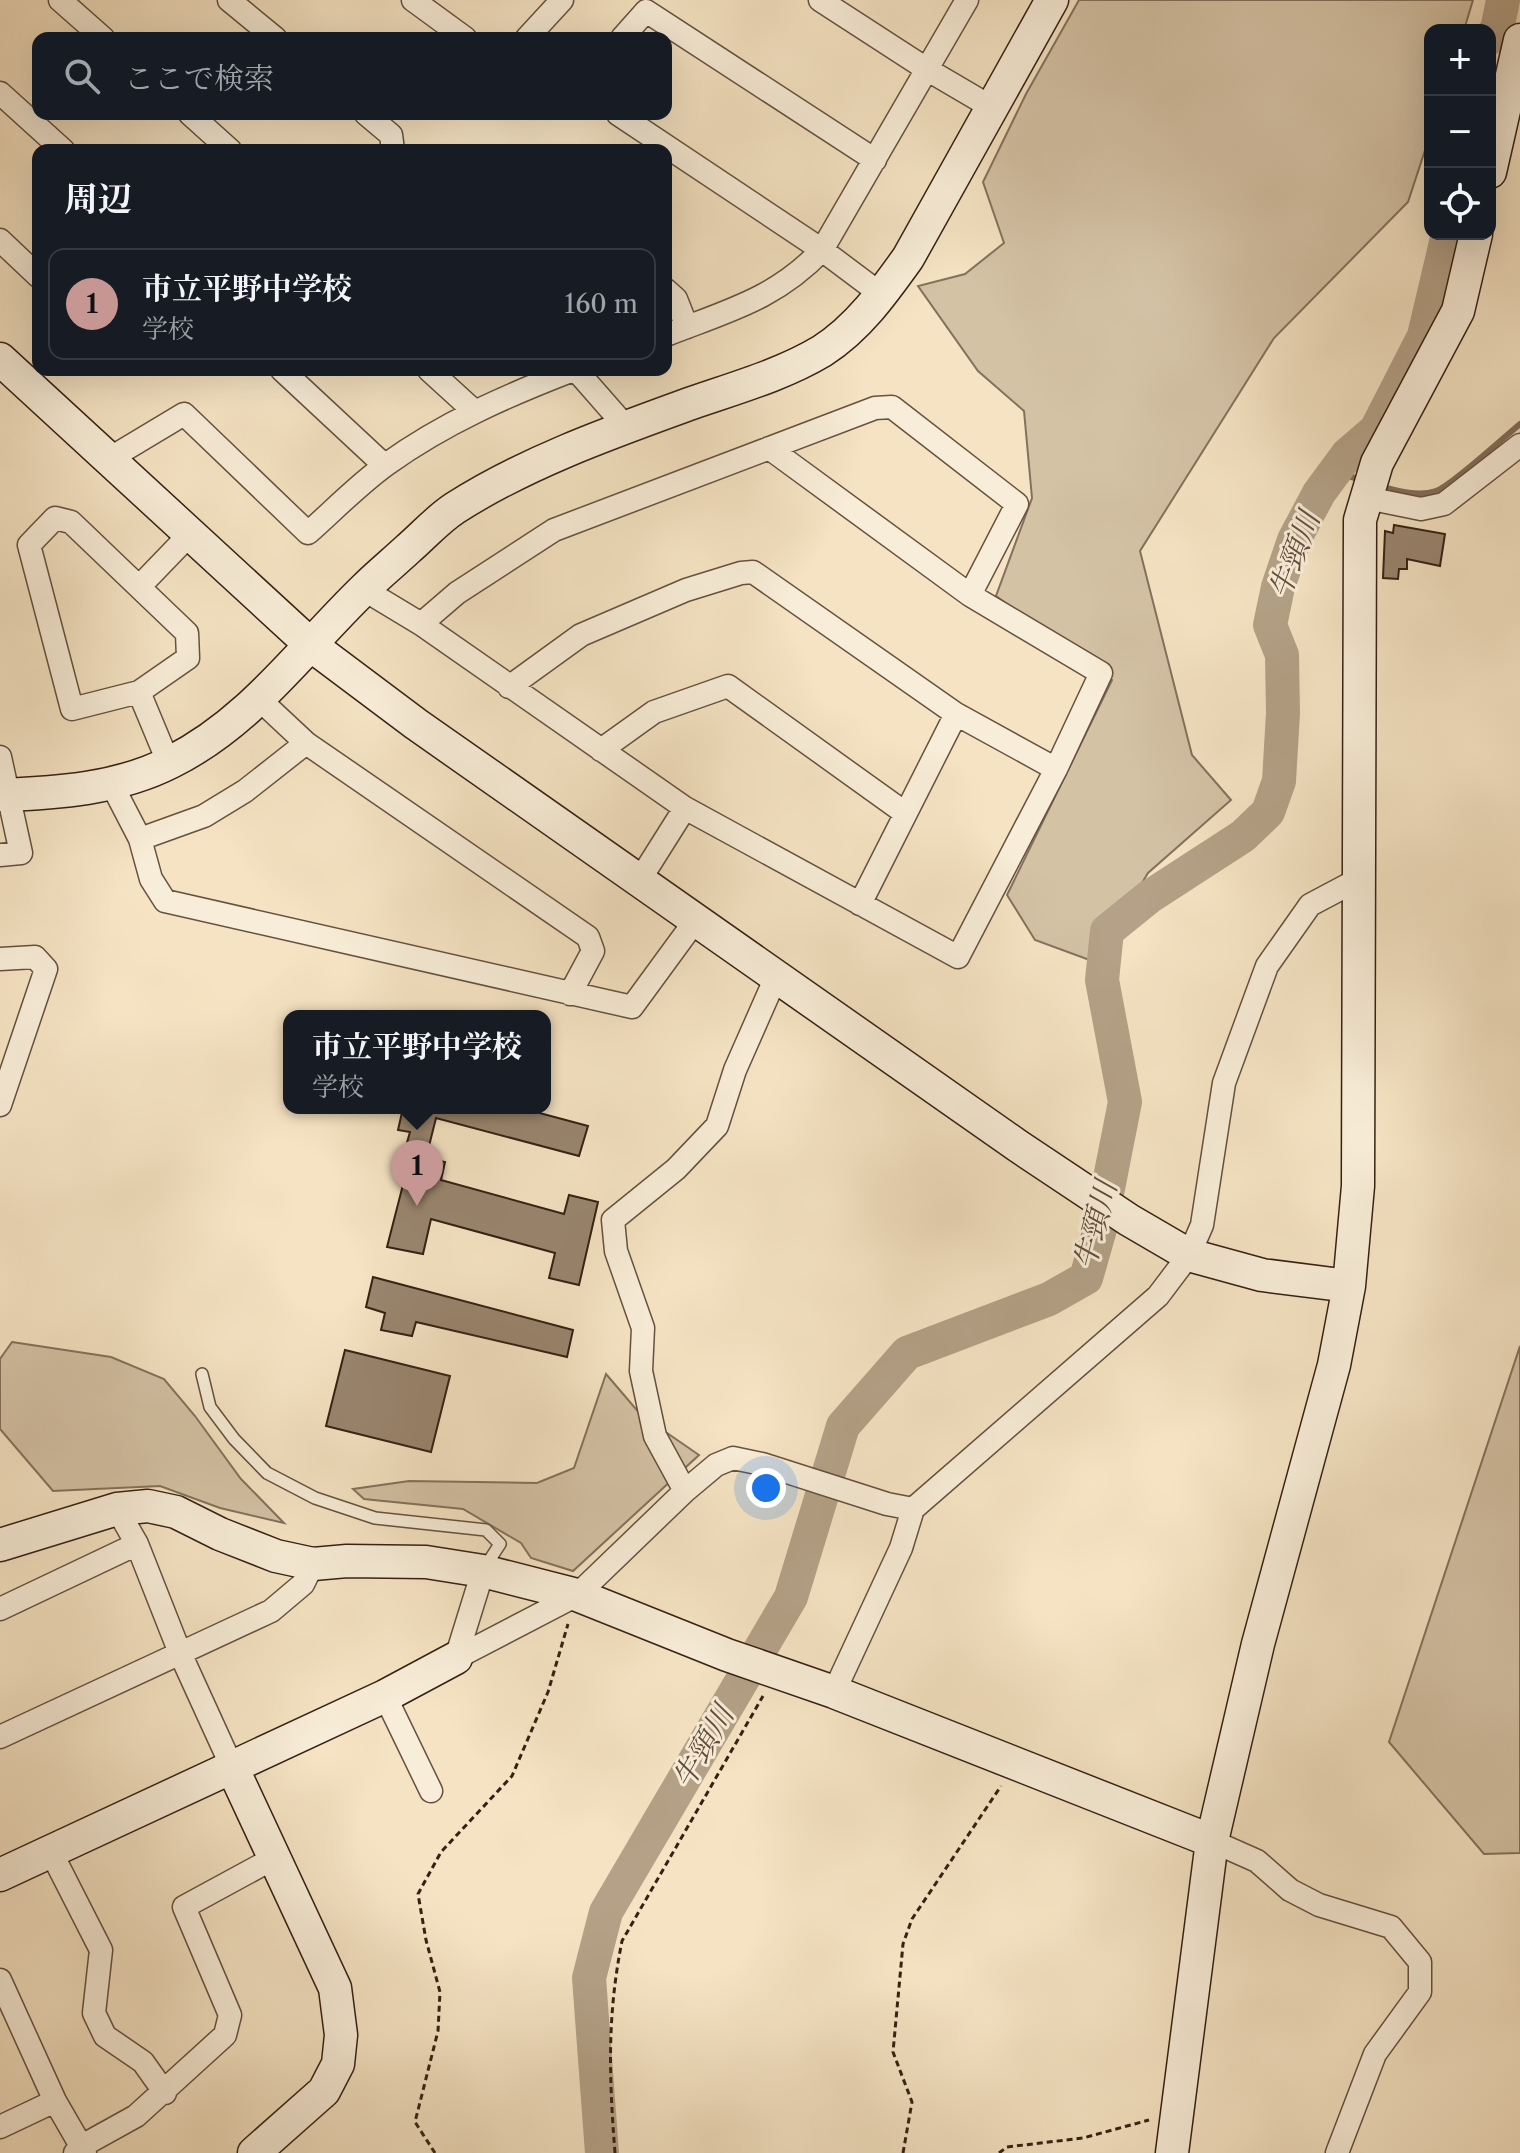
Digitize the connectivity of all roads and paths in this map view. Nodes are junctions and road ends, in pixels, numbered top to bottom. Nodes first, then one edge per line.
1 (60, 0) edge
2 (229, 0) edge
3 (413, 0) edge
4 (562, 0) edge
5 (820, 0) edge
6 (967, 0) edge
7 (1052, 0) edge
8 (96, 32) edge
9 (268, 32) edge
10 (457, 32) edge
11 (533, 32) edge
12 (627, 32) edge
13 (1520, 40) edge
14 (928, 70) junction
15 (0, 93) edge
16 (991, 107) junction
17 (197, 120) edge
18 (373, 120) edge
19 (627, 120) edge
20 (56, 144) edge
21 (223, 144) edge
22 (392, 144) edge
23 (663, 144) edge
24 (672, 150) edge
25 (875, 160) junction
26 (1491, 168) edge
27 (0, 240) edge
28 (1475, 240) edge
29 (822, 250) junction
30 (32, 270) edge
31 (672, 295) edge
32 (882, 295) junction
33 (677, 331) edge
34 (0, 359) edge
35 (288, 376) edge
36 (436, 376) edge
37 (560, 376) edge
38 (580, 376) edge
39 (474, 411) junction
40 (626, 427) junction
41 (1520, 445) edge
42 (769, 448) junction
43 (109, 459) junction
44 (384, 465) junction
45 (1367, 498) junction
46 (191, 533) junction
47 (139, 587) junction
48 (363, 589) junction
49 (970, 595) junction
50 (421, 624) junction
51 (312, 646) junction
52 (509, 687) junction
53 (139, 692) junction
54 (260, 700) junction
55 (956, 714) junction
56 (306, 743) junction
57 (601, 750) junction
58 (0, 757) edge
59 (169, 764) junction
60 (1056, 769) junction
61 (111, 783) junction
62 (5, 795) edge
63 (685, 808) junction
64 (905, 813) junction
65 (140, 839) junction
66 (0, 855) edge
67 (1359, 879) junction
68 (639, 881) junction
69 (860, 904) junction
70 (695, 921) junction
71 (0, 959) edge
72 (776, 977) junction
73 (570, 994) junction
74 (6, 1071) edge
75 (0, 1105) edge
76 (1189, 1255) junction
77 (1349, 1286) junction
78 (202, 1374) dead end
79 (685, 1491) junction
80 (117, 1509) junction
81 (913, 1509) junction
82 (137, 1544) junction
83 (0, 1545) edge
84 (313, 1564) junction
85 (483, 1571) junction
86 (577, 1595) junction
87 (0, 1609) edge
88 (180, 1653) junction
89 (456, 1658) junction
90 (777, 1673) junction
91 (834, 1692) junction
92 (385, 1696) junction
93 (0, 1737) edge
94 (1016, 1763) junction
95 (232, 1767) junction
96 (431, 1791) dead end
97 (1212, 1841) junction
98 (50, 1850) junction
99 (276, 1857) junction
100 (0, 1875) edge
101 (3, 1993) edge
102 (165, 2093) junction
103 (55, 2101) junction
104 (1176, 2113) junction
105 (0, 2127) edge
106 (80, 2151) edge
107 (254, 2153) edge
108 (435, 2153) edge
109 (615, 2153) edge
110 (903, 2153) edge
111 (999, 2153) edge
112 (1172, 2153) edge
113 (1337, 2153) edge

1 - 8 street
2 - 9 street
3 - 10 street
4 - 11 street
5 - 14 street
6 - 14 street
7 - 16 street
12 - 25 street
13 - 26 street
14 - 16 street
14 - 25 street
15 - 20 street
16 - 32 street
17 - 21 street
18 - 22 street
19 - 23 street
24 - 29 street
25 - 29 street
27 - 30 street
28 - 45 street
29 - 32 street
29 - 33 street
31 - 33 street
32 - 40 street
34 - 43 street
35 - 44 street
36 - 39 street
37 - 39 street
38 - 40 street
39 - 44 street
40 - 48 street
41 - 45 street
42 - 49 street
42 - 49 street
42 - 50 street
43 - 44 street
43 - 46 street
45 - 67 street
46 - 47 street
46 - 51 street
47 - 53 street
47 - 53 street
48 - 50 street
48 - 51 street
49 - 60 street
50 - 52 street
51 - 54 street
51 - 68 street
52 - 55 street
52 - 57 street
53 - 59 street
54 - 56 street
54 - 59 street
55 - 60 street
55 - 64 street
56 - 65 street
56 - 73 street
57 - 63 street
57 - 64 street
58 - 62 street
59 - 61 street
60 - 69 street
61 - 62 street
61 - 65 street
62 - 66 street
63 - 68 street
63 - 69 street
64 - 69 street
65 - 73 street
67 - 76 street
67 - 77 street
68 - 70 street
70 - 72 street
70 - 73 street
71 - 74 street
72 - 76 street
72 - 79 street
74 - 75 street
76 - 77 street
76 - 81 street
77 - 97 street
78 - 85 lane
79 - 81 street
79 - 86 street
80 - 82 street
80 - 83 street
80 - 84 street
81 - 91 street
82 - 87 street
82 - 88 street
84 - 85 street
84 - 88 street
85 - 86 street
85 - 89 street
86 - 89 street
86 - 90 street
86 - 108 path
88 - 93 street
88 - 95 street
89 - 92 street
90 - 91 street
90 - 109 path
91 - 94 street
92 - 95 street
92 - 96 street
94 - 97 street
94 - 110 path
95 - 98 street
95 - 99 street
97 - 104 street
97 - 113 street
98 - 100 street
98 - 102 street
99 - 102 street
99 - 107 street
101 - 103 street
102 - 106 street
103 - 105 street
103 - 106 street
104 - 111 path
104 - 112 street

